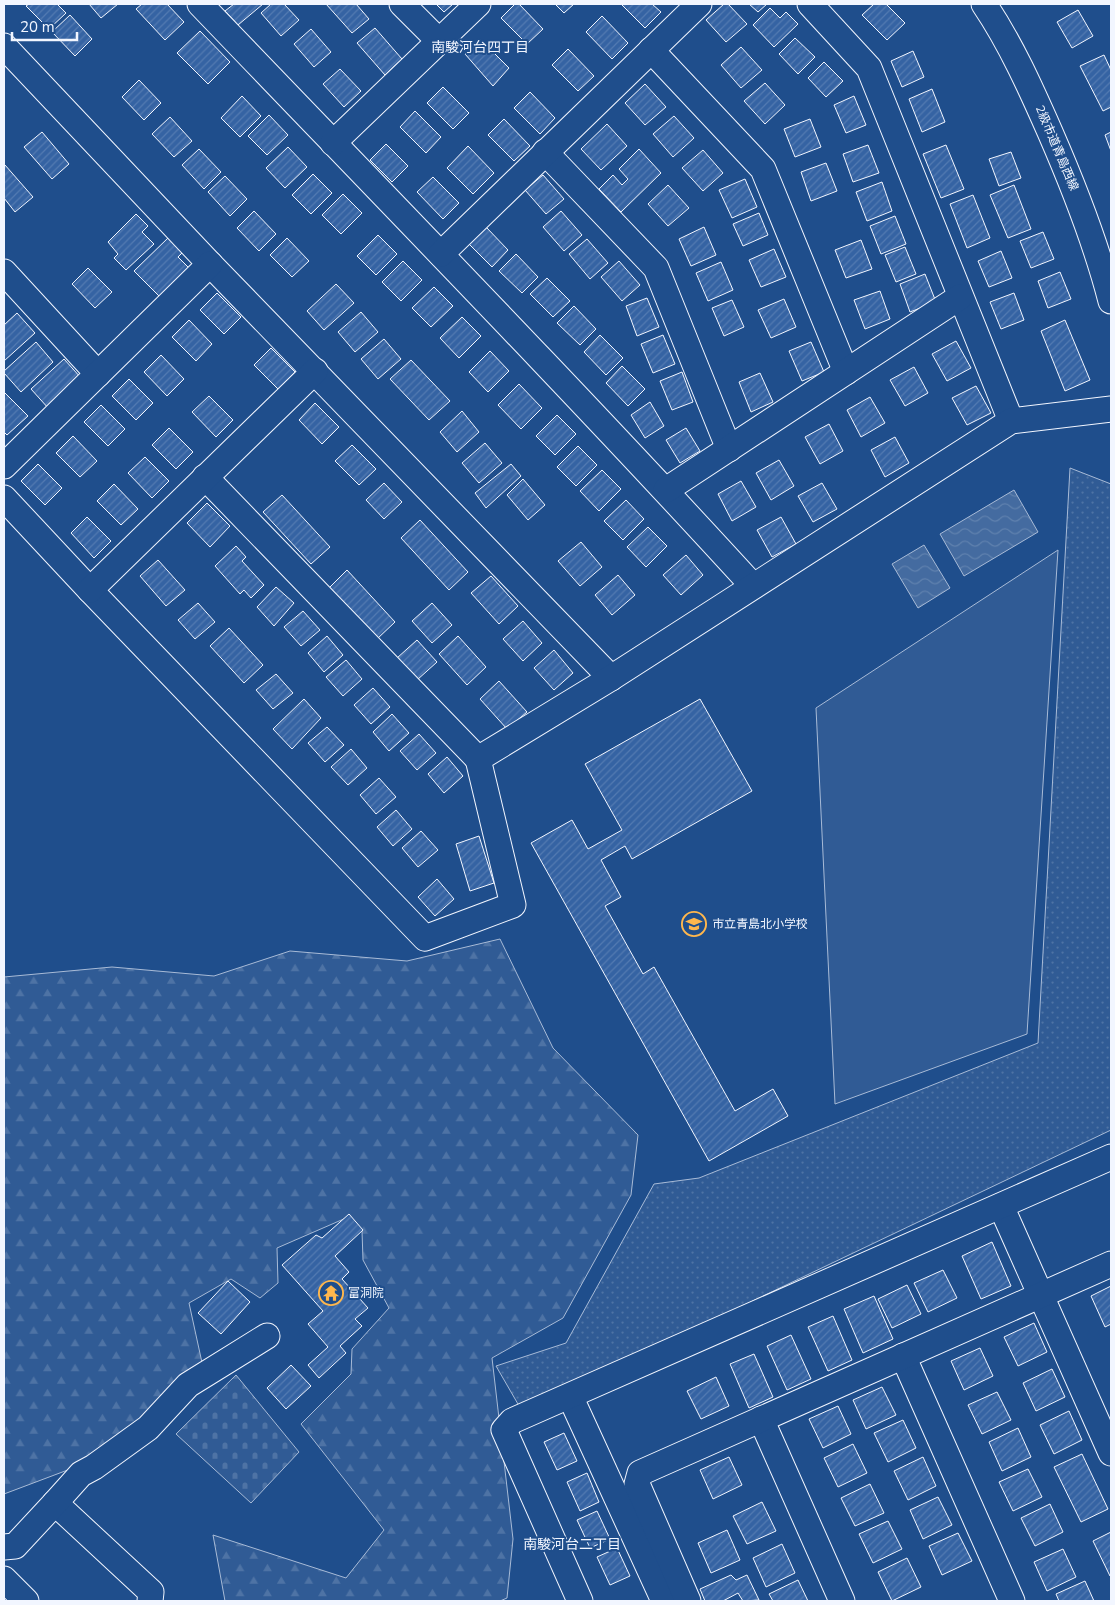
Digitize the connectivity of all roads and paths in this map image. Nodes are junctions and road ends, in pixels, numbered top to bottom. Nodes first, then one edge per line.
1 (200, 4) edge
2 (402, 4) edge
3 (478, 4) edge
4 (699, 4) edge
5 (810, 4) edge
6 (984, 4) edge
7 (439, 41) junction
8 (4, 46) edge
9 (651, 50) junction
10 (333, 143) junction
11 (545, 152) junction
12 (441, 254) junction
13 (210, 264) junction
14 (4, 272) edge
15 (960, 297) junction
16 (1111, 301) edge
17 (315, 371) junction
18 (846, 372) junction
19 (98, 374) junction
20 (1111, 409) edge
21 (1011, 421) junction
22 (729, 449) junction
23 (4, 466) edge
24 (205, 477) junction
25 (666, 490) junction
26 (4, 498) edge
27 (753, 586) junction
28 (90, 590) junction
29 (611, 678) junction
30 (478, 760) junction
31 (1111, 1158) edge
32 (1001, 1206) junction
33 (1111, 1264) edge
34 (1040, 1294) junction
35 (267, 1336) dead end
36 (903, 1356) junction
37 (570, 1396) junction
38 (761, 1419) junction
39 (1111, 1453) edge
40 (55, 1503) junction
41 (4, 1547) edge
42 (4, 1582) edge
43 (26, 1601) edge
44 (150, 1601) edge
45 (580, 1601) edge
46 (664, 1601) edge
47 (688, 1601) edge
48 (842, 1601) edge
49 (1012, 1601) edge

1 - 10 street
2 - 7 street
3 - 7 street
4 - 9 street
5 - 15 street
6 - 16 street, 2級市道青島西線
7 - 10 street
8 - 13 street
9 - 11 street
9 - 18 street
10 - 12 street
11 - 12 street
11 - 22 street
12 - 25 street
13 - 17 street
13 - 19 street
14 - 19 street
15 - 18 street
15 - 21 street
17 - 24 street
17 - 29 street
18 - 22 street
19 - 23 street
20 - 21 street
21 - 27 street
22 - 25 street
24 - 28 street
24 - 30 street
25 - 27 street
26 - 28 street
27 - 29 street
28 - 30 street
29 - 30 street
31 - 32 street
32 - 34 street
32 - 37 street
33 - 34 street
34 - 36 street
34 - 39 street
35 - 40 street
36 - 38 street
36 - 49 street
37 - 45 street
37 - 46 street
38 - 47 street
38 - 48 street
40 - 41 street
40 - 44 street
42 - 43 street

